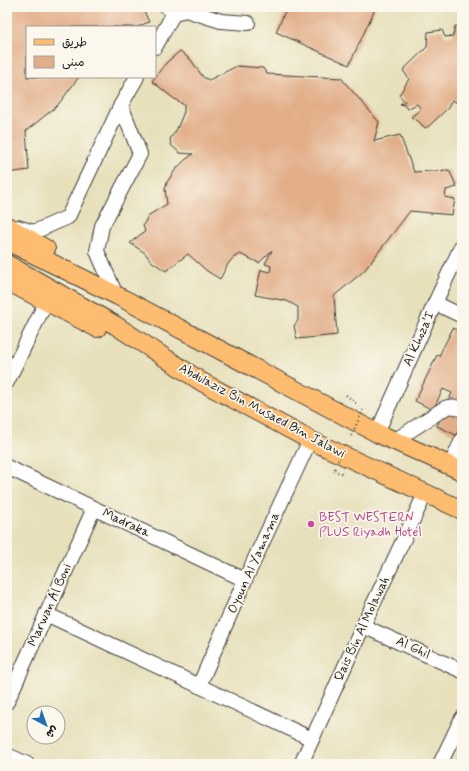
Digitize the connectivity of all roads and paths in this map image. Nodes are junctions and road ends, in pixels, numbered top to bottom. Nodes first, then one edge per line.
1 (170, 10) edge
2 (248, 23) dead end
3 (156, 45) edge
4 (136, 78) edge
5 (121, 105) junction
6 (7, 225) edge
7 (7, 241) edge
8 (462, 245) edge
9 (7, 264) edge
10 (7, 281) edge
11 (115, 292) junction
12 (46, 302) junction
13 (435, 303) junction
14 (462, 316) edge
15 (7, 382) edge
16 (202, 382) junction
17 (346, 395) dead end
18 (358, 405) dead end
19 (363, 410) dead end
20 (462, 410) edge
21 (377, 433) junction
22 (350, 436) dead end
23 (310, 440) junction
24 (462, 440) edge
25 (394, 441) junction
26 (345, 448) dead end
27 (338, 461) dead end
28 (7, 467) edge
29 (456, 469) edge
30 (425, 494) junction
31 (94, 508) junction
32 (462, 510) edge
33 (245, 580) junction
34 (46, 614) junction
35 (363, 626) junction
36 (462, 671) edge
37 (199, 686) junction
38 (7, 702) edge
39 (462, 718) edge
40 (312, 739) junction
41 (7, 755) edge
42 (27, 764) edge
43 (301, 764) edge
44 (440, 764) edge

1 - 2 street
1 - 3 street
4 - 5 street
5 - 6 street
5 - 11 street
6 - 11 main road
7 - 11 main road
8 - 13 street, Al Khoza'I
9 - 16 main road, Abdulaziz Bin Musaed Bin Jalawi
10 - 12 main road
11 - 21 main road
12 - 15 street
12 - 16 main road
13 - 14 street
13 - 21 street, Al Khoza'I
16 - 23 main road, Abdulaziz Bin Musaed Bin Jalawi
17 - 18 path
19 - 22 path, bridge
20 - 25 street
21 - 25 main road
23 - 30 main road, Abdulaziz Bin Musaed Bin Jalawi
23 - 33 street, Oyoun Al Yamama
24 - 29 street
25 - 29 main road
26 - 27 path, bridge
28 - 31 street, Madraka
30 - 32 main road, Abdulaziz Bin Musaed Bin Jalawi
30 - 35 street, Qais Bin Al Molawah
31 - 33 street, Madraka
31 - 34 street, Marwan Al Boni
33 - 37 street, Oyoun Al Yamama
34 - 37 street
34 - 38 street, Marwan Al Boni
35 - 36 street, Al Ghil
35 - 40 street, Qais Bin Al Molawah
37 - 40 street
39 - 44 street
40 - 43 street, Qais Bin Al Molawah
41 - 42 street

